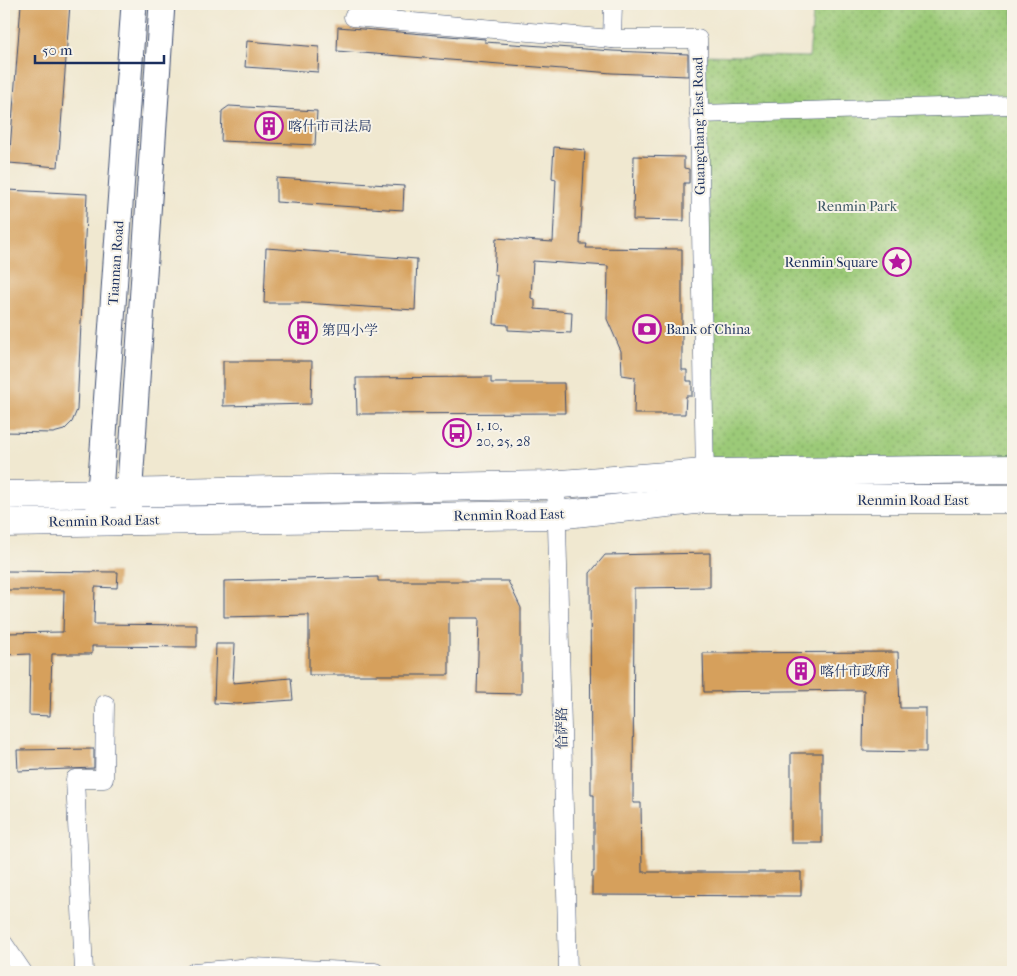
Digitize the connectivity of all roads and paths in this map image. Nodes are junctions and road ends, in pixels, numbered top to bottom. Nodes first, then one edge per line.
1 (134, 4) edge
2 (162, 4) edge
3 (613, 4) edge
4 (353, 17) dead end
5 (612, 39) junction
6 (1013, 105) edge
7 (699, 114) junction
8 (1013, 470) edge
9 (556, 484) junction
10 (705, 486) junction
11 (128, 492) junction
12 (99, 493) junction
13 (4, 495) edge
14 (1013, 499) edge
15 (556, 515) junction
16 (98, 521) junction
17 (128, 521) junction
18 (4, 523) edge
19 (105, 704) dead end
20 (4, 944) edge
21 (23, 972) edge
22 (84, 972) edge
23 (194, 972) edge
24 (376, 972) edge
25 (568, 972) edge

1 - 12 street, Tiannan Road
2 - 11 street, Tiannan Road
3 - 5 street
4 - 5 street, Guangchang East Road
5 - 7 street, Guangchang East Road
6 - 7 street
7 - 10 street, Guangchang East Road
8 - 10 main road, Renmin Road East
9 - 10 main road, Renmin Road East
9 - 11 main road, Renmin Road East
9 - 15 street, 恰萨路
10 - 14 main road, Renmin Road East
10 - 15 main road, Renmin Road East
11 - 12 main road, Renmin Road East
11 - 17 street, Tiannan Road
12 - 13 main road, Renmin Road East
12 - 16 street, Tiannan Road
15 - 17 main road, Renmin Road East
15 - 25 street, 恰萨路
16 - 17 main road, Renmin Road East
16 - 18 main road, Renmin Road East
19 - 22 street
20 - 21 street
23 - 24 street

